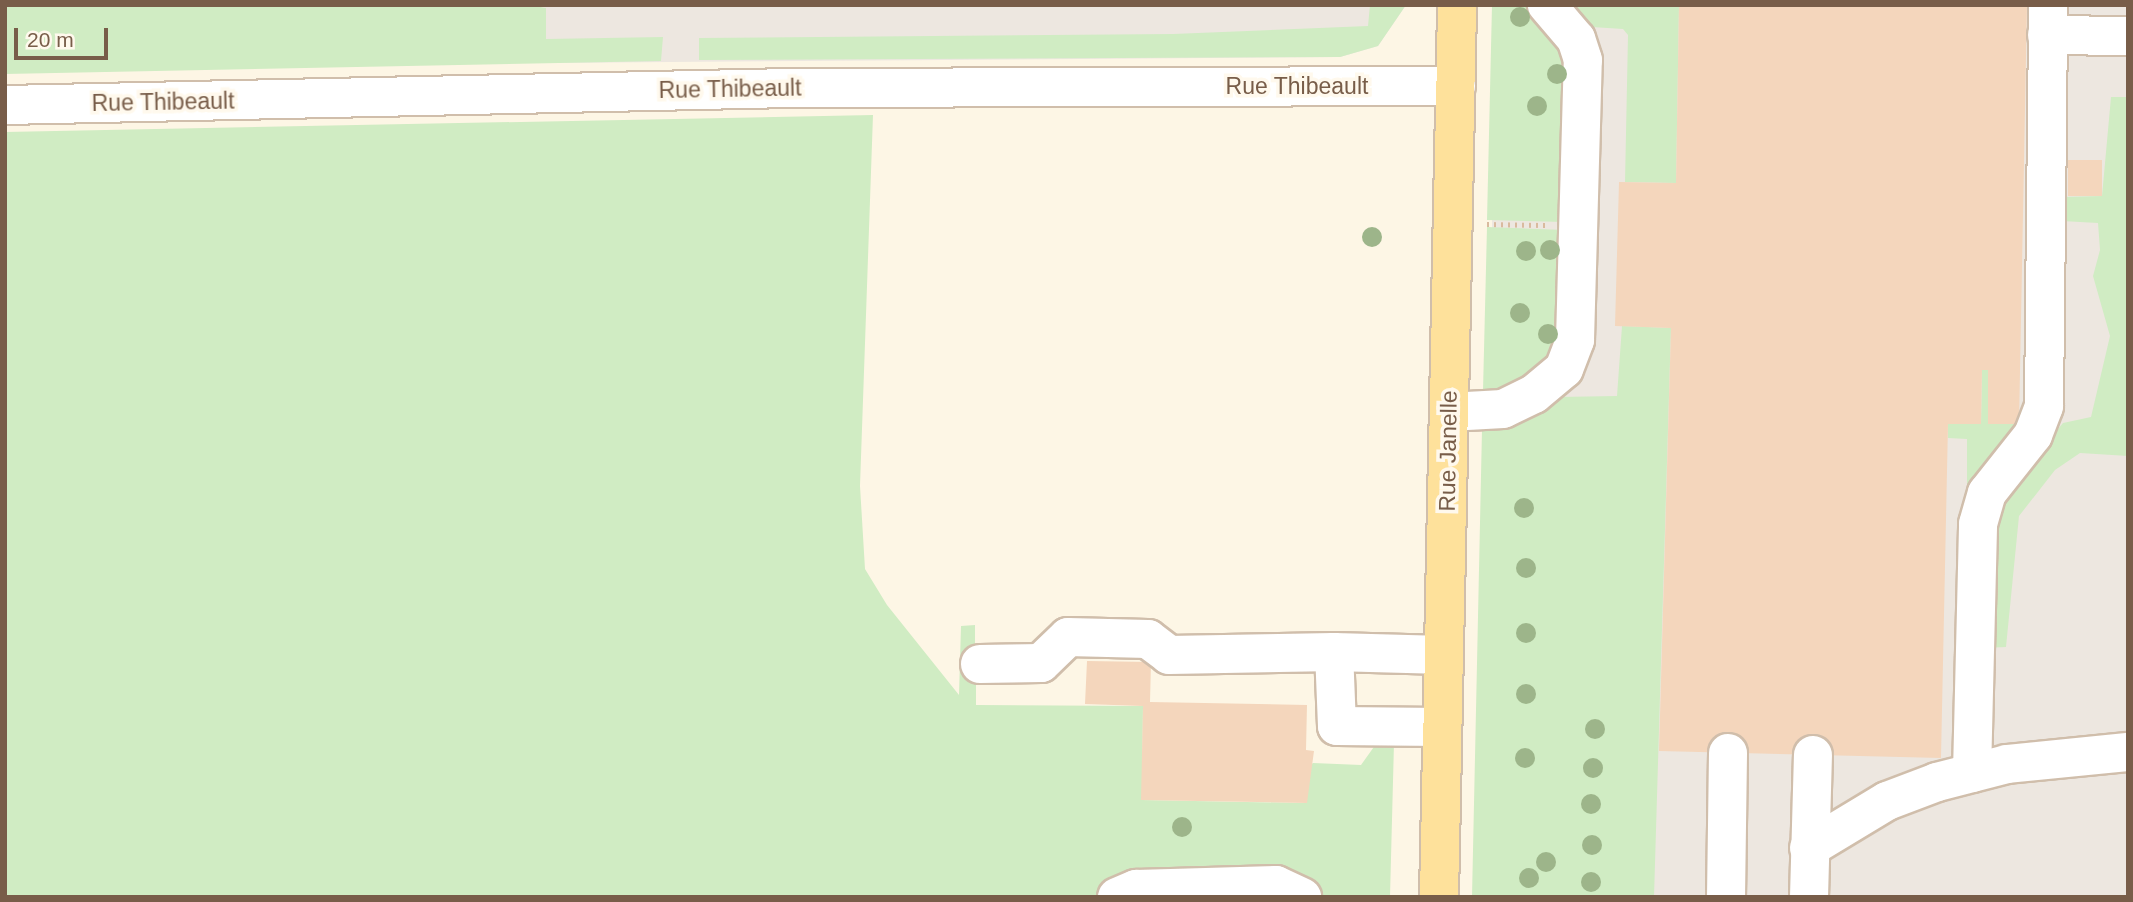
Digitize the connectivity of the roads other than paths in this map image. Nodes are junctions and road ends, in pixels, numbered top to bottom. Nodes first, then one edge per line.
1 (1457, 5) edge
2 (1548, 5) edge
3 (2047, 20) edge
4 (2128, 36) edge
5 (1456, 86) junction
6 (5, 105) edge
7 (1449, 412) junction
8 (1335, 652) junction
9 (1444, 655) junction
10 (980, 664) dead end
11 (1442, 727) junction
12 (2128, 752) edge
13 (1728, 753) dead end
14 (1813, 755) dead end
15 (1972, 773) junction
16 (1809, 848) junction
17 (1117, 897) edge
18 (1302, 897) edge
19 (1439, 897) edge
20 (1726, 897) edge
21 (1808, 897) edge

1 - 5 main road, Rue Janelle
2 - 7 street
3 - 4 street
3 - 15 street
5 - 6 street, Rue Thibeault
5 - 7 main road, Rue Janelle
7 - 9 main road, Rue Janelle
8 - 9 street
8 - 10 street
8 - 11 street
9 - 11 main road, Rue Janelle
11 - 19 main road, Rue Janelle
12 - 15 street
13 - 20 street
14 - 16 street
15 - 16 street
16 - 21 street
17 - 18 street

